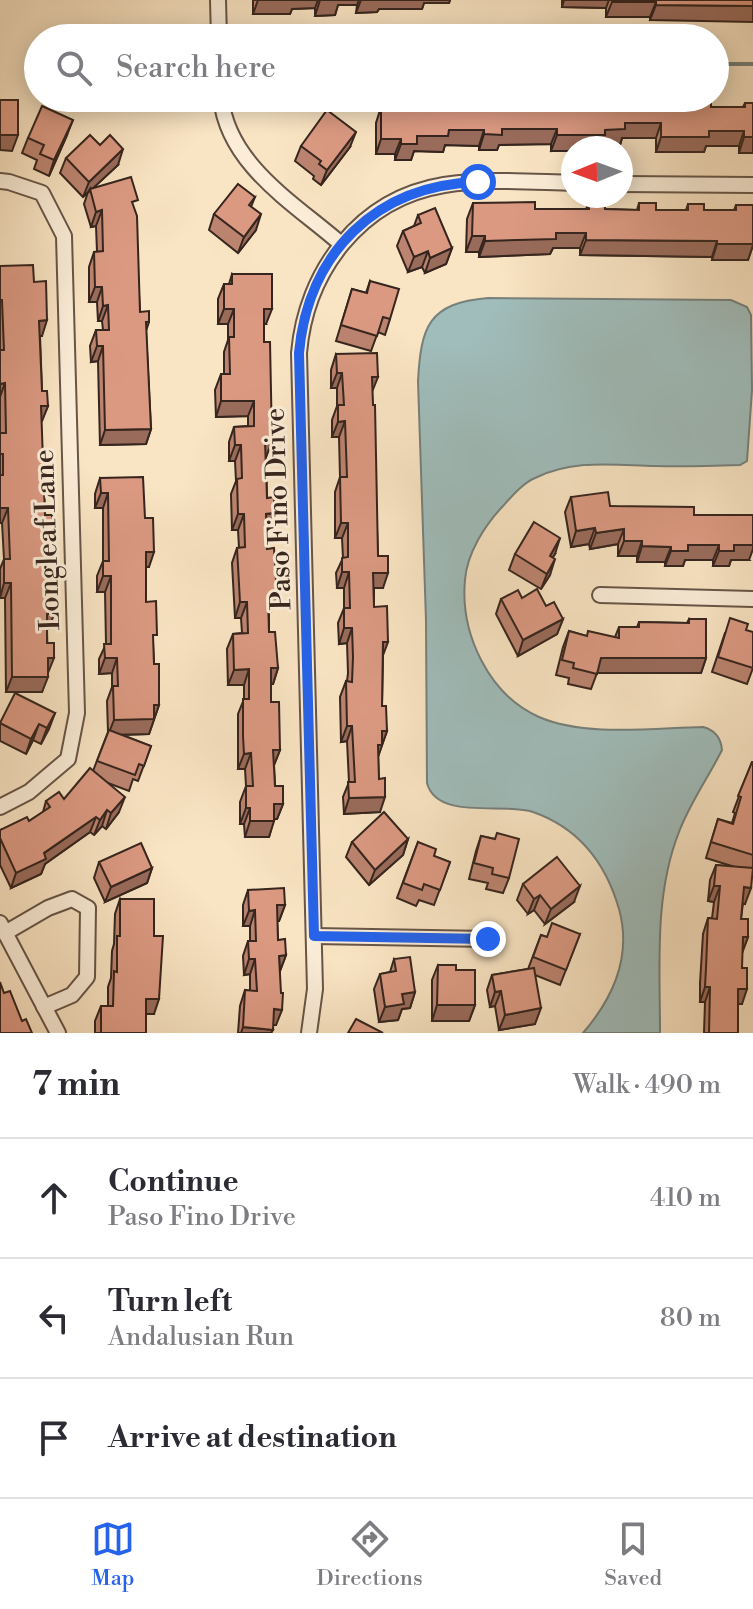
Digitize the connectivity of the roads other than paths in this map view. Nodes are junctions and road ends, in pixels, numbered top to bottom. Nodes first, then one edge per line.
1 (218, 0) edge
2 (219, 24) edge
3 (224, 112) edge
4 (0, 181) edge
5 (561, 183) edge
6 (633, 184) edge
7 (753, 185) edge
8 (341, 244) junction
9 (600, 595) dead end
10 (753, 599) edge
11 (0, 807) edge
12 (2, 928) edge
13 (314, 936) junction
14 (488, 939) dead end
15 (44, 1007) junction
16 (58, 1033) edge
17 (309, 1033) edge

1 - 2 street
3 - 8 street
4 - 11 street, Longleaf Lane
5 - 8 street, Paso Fino Drive
6 - 7 street
8 - 13 street, Paso Fino Drive
9 - 10 street
12 - 15 street
12 - 15 street
13 - 14 street
13 - 17 street, Paso Fino Drive
15 - 16 street

